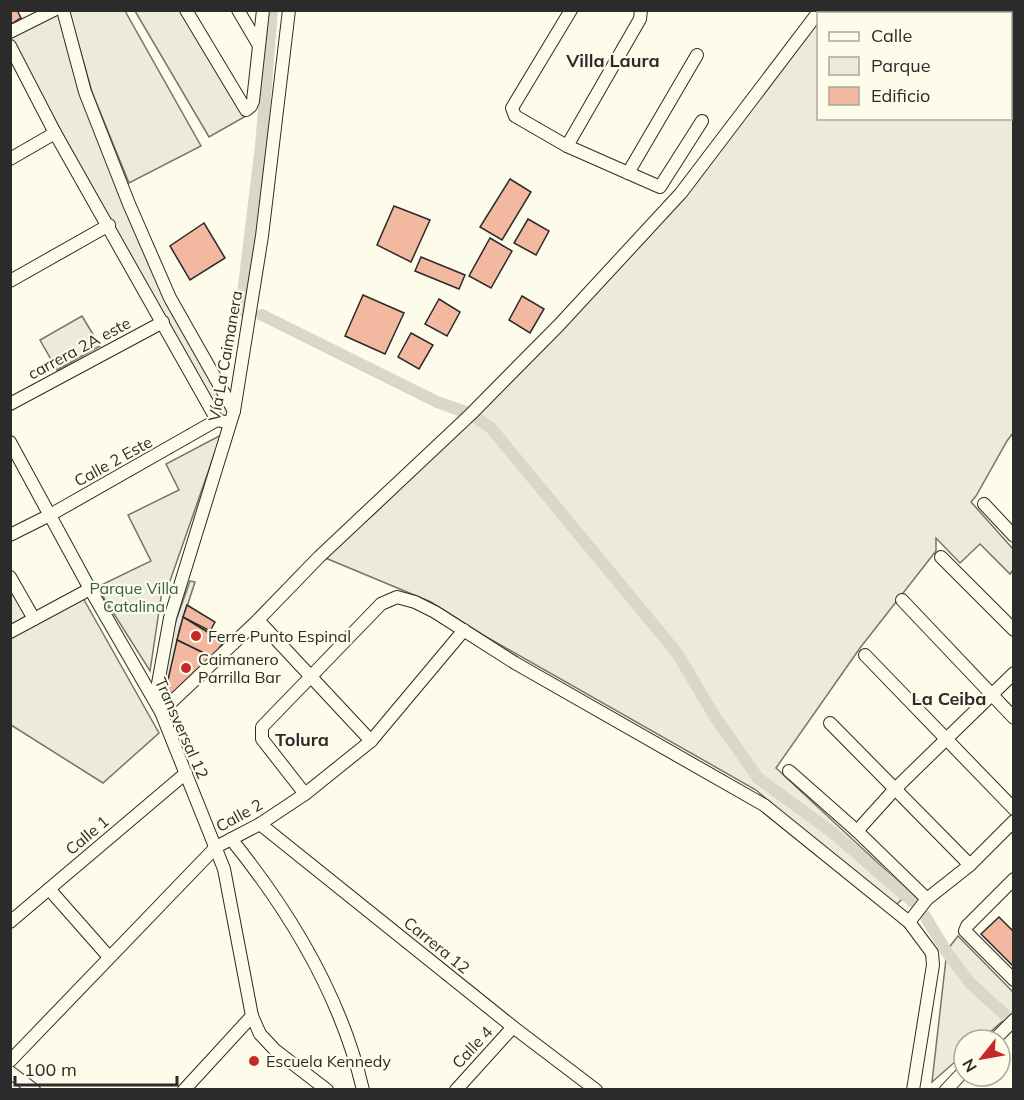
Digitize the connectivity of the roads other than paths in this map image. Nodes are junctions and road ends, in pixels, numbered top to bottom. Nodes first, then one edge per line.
1 (54, 10) edge
2 (63, 10) edge
3 (186, 10) edge
4 (238, 10) edge
5 (263, 10) edge
6 (289, 10) edge
7 (571, 10) edge
8 (641, 10) edge
9 (817, 14) edge
10 (10, 32) edge
11 (258, 44) junction
12 (10, 46) edge
13 (698, 55) dead end
14 (702, 121) dead end
15 (56, 134) junction
16 (567, 146) junction
17 (10, 159) edge
18 (628, 173) junction
19 (109, 225) junction
20 (10, 280) edge
21 (163, 322) junction
22 (10, 404) edge
23 (232, 417) junction
24 (218, 420) junction
25 (10, 442) edge
26 (984, 504) dead end
27 (50, 515) junction
28 (10, 535) edge
29 (1014, 536) edge
30 (941, 557) dead end
31 (10, 577) edge
32 (90, 589) junction
33 (902, 600) dead end
34 (34, 619) junction
35 (258, 620) junction
36 (464, 630) junction
37 (1014, 630) edge
38 (10, 632) edge
39 (865, 655) dead end
40 (1014, 673) edge
41 (310, 676) junction
42 (991, 695) junction
43 (158, 706) junction
44 (1014, 718) edge
45 (831, 723) dead end
46 (945, 740) junction
47 (370, 741) junction
48 (789, 771) dead end
49 (186, 773) junction
50 (894, 790) junction
51 (305, 794) junction
52 (1014, 808) edge
53 (1014, 821) edge
54 (260, 824) junction
55 (857, 831) junction
56 (231, 839) junction
57 (216, 847) junction
58 (970, 865) junction
59 (1014, 879) edge
60 (49, 889) junction
61 (927, 899) junction
62 (10, 922) edge
63 (909, 922) junction
64 (110, 957) junction
65 (1014, 980) edge
66 (252, 1016) junction
67 (513, 1027) junction
68 (10, 1061) edge
69 (10, 1072) edge
70 (914, 1087) edge
71 (34, 1089) edge
72 (184, 1089) edge
73 (327, 1089) edge
74 (363, 1089) edge
75 (456, 1089) edge
76 (596, 1089) edge

1 - 10 street
2 - 23 street
3 - 11 street
4 - 11 street
5 - 11 street
6 - 23 street, Vía La Caimanera
7 - 16 street
8 - 16 street
9 - 35 street
12 - 15 street
13 - 18 street
14 - 18 street
15 - 17 street
15 - 19 street
16 - 18 street
19 - 20 street
19 - 21 street
21 - 22 street, carrera 2A este
21 - 24 street
23 - 24 street
23 - 43 street, Vía La Caimanera
24 - 27 street, Calle 2 Este
25 - 27 street, Transversal 12
26 - 29 street
27 - 28 street, Calle 2 Este
27 - 32 street, Transversal 12
30 - 37 street
31 - 34 street
32 - 34 street
32 - 43 street, Transversal 12
33 - 42 street
34 - 38 street
35 - 41 street
35 - 43 street
36 - 41 street
36 - 47 street, Calle 2
36 - 63 street
39 - 46 street
40 - 42 street
41 - 47 street
41 - 51 street
42 - 44 street
42 - 46 street
43 - 49 street, Transversal 12
45 - 50 street
46 - 50 street
46 - 52 street
47 - 51 street, Calle 2
48 - 55 street
49 - 57 street, Transversal 12
49 - 60 street, Calle 1
50 - 55 street
50 - 58 street
51 - 54 street, Calle 2
53 - 58 street
54 - 56 street, Calle 2
54 - 67 street, Carrera 12
55 - 61 street
56 - 57 street, Calle 2
56 - 74 street
57 - 64 street, Calle 2
57 - 66 street, Transversal 12
58 - 61 street
59 - 65 street
60 - 62 street, Calle 1
60 - 64 street
61 - 63 street
63 - 70 street
64 - 68 street, Calle 2
66 - 72 street
66 - 73 street, Transversal 12
67 - 75 street, Calle 4
67 - 76 street, Carrera 12
69 - 71 street

